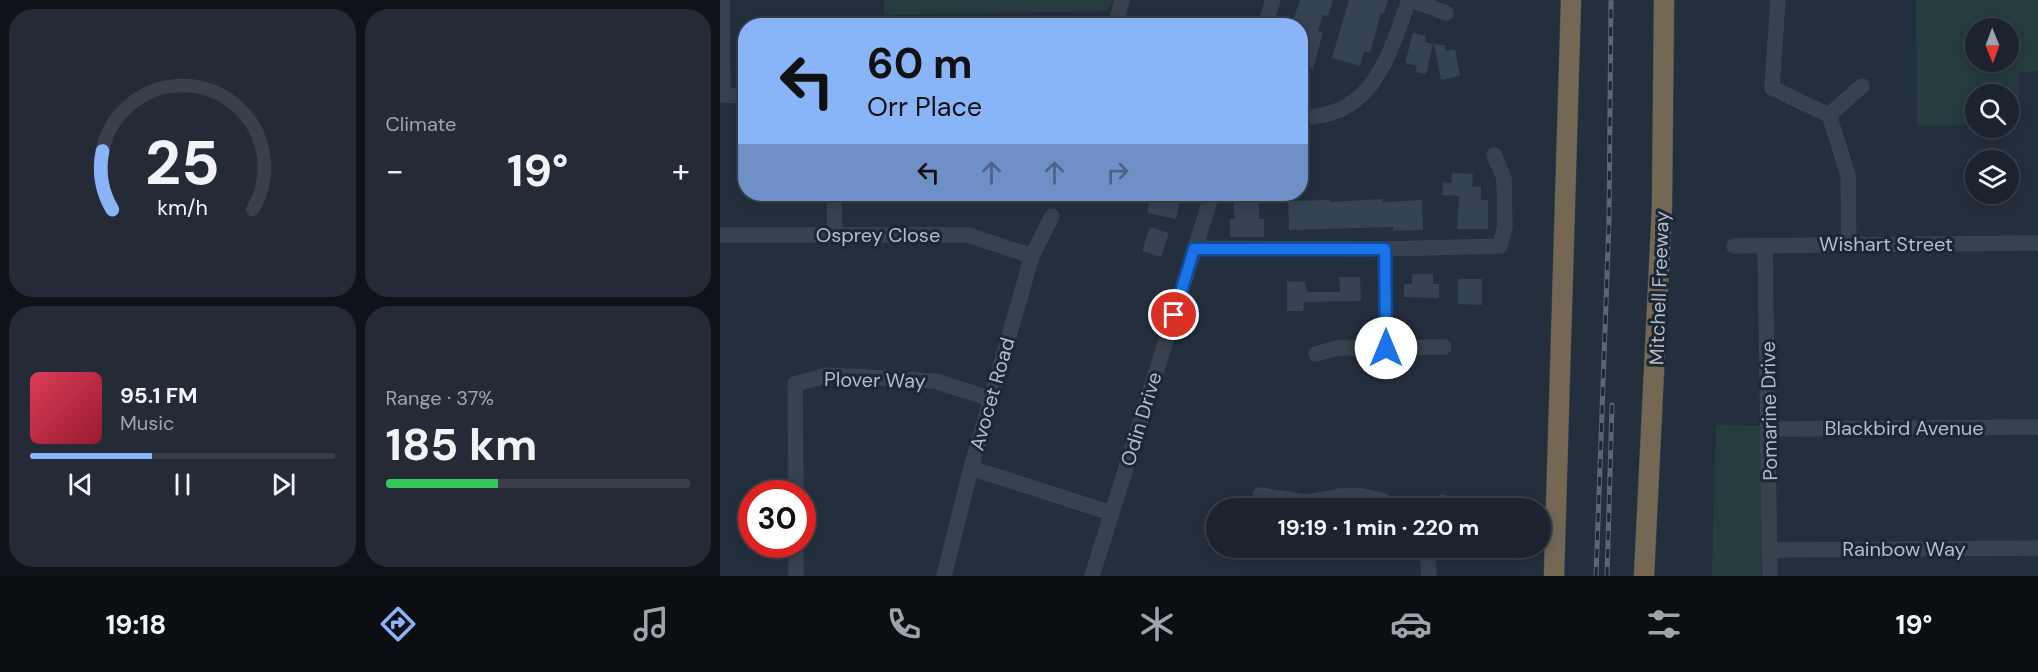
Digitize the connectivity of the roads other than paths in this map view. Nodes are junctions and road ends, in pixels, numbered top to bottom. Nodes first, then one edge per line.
1 (722, 0) edge
2 (1122, 0) edge
3 (1273, 0) edge
4 (1411, 0) edge
5 (1571, 0) edge
6 (1664, 0) edge
7 (1778, 0) edge
8 (1446, 13) dead end
9 (1117, 18) edge
10 (1267, 18) edge
11 (1862, 86) dead end
12 (722, 95) edge
13 (738, 96) edge
14 (1829, 115) junction
15 (1308, 116) edge
16 (1494, 155) dead end
17 (834, 201) edge
18 (1210, 201) edge
19 (1052, 216) dead end
20 (720, 235) edge
21 (835, 236) junction
22 (1849, 243) junction
23 (2038, 243) edge
24 (1734, 246) dead end
25 (1765, 246) junction
26 (1194, 249) junction
27 (1385, 249) junction
28 (1032, 256) junction
29 (1444, 347) dead end
30 (1386, 348) junction
31 (1316, 354) dead end
32 (991, 399) junction
33 (2038, 427) edge
34 (1769, 429) junction
35 (971, 468) junction
36 (796, 480) edge
37 (1260, 495) dead end
38 (1280, 498) edge
39 (1328, 498) edge
40 (1372, 498) edge
41 (1111, 513) junction
42 (2038, 548) edge
43 (1770, 550) junction
44 (796, 558) edge
45 (1429, 558) edge
46 (796, 576) edge
47 (944, 576) edge
48 (1092, 576) edge
49 (1429, 576) edge
50 (1554, 576) edge
51 (1644, 576) edge
52 (1770, 576) edge

1 - 12 street
2 - 9 street
3 - 10 street
4 - 8 street
4 - 15 street
5 - 50 highway
6 - 51 highway, Mitchell Freeway
7 - 14 street
11 - 14 street
12 - 13 street
14 - 22 street
16 - 27 street
17 - 21 street
18 - 26 street, Odin Drive
19 - 28 street, Avocet Road
20 - 21 street, Osprey Close
21 - 28 street, Osprey Close
22 - 23 street, Wishart Street
22 - 25 street, Wishart Street
24 - 25 street, Wishart Street
25 - 34 street, Pomarine Drive
26 - 27 street
26 - 41 street, Odin Drive
27 - 30 street
28 - 32 street, Avocet Road
29 - 30 street
30 - 31 street
32 - 35 street, Avocet Road
32 - 36 street, Plover Way
33 - 34 street, Blackbird Avenue
34 - 43 street, Pomarine Drive
35 - 41 street
35 - 47 street, Avocet Road
37 - 38 street
39 - 40 street
41 - 48 street, Odin Drive
42 - 43 street, Rainbow Way
43 - 52 street, Pomarine Drive
44 - 46 street
45 - 49 street

